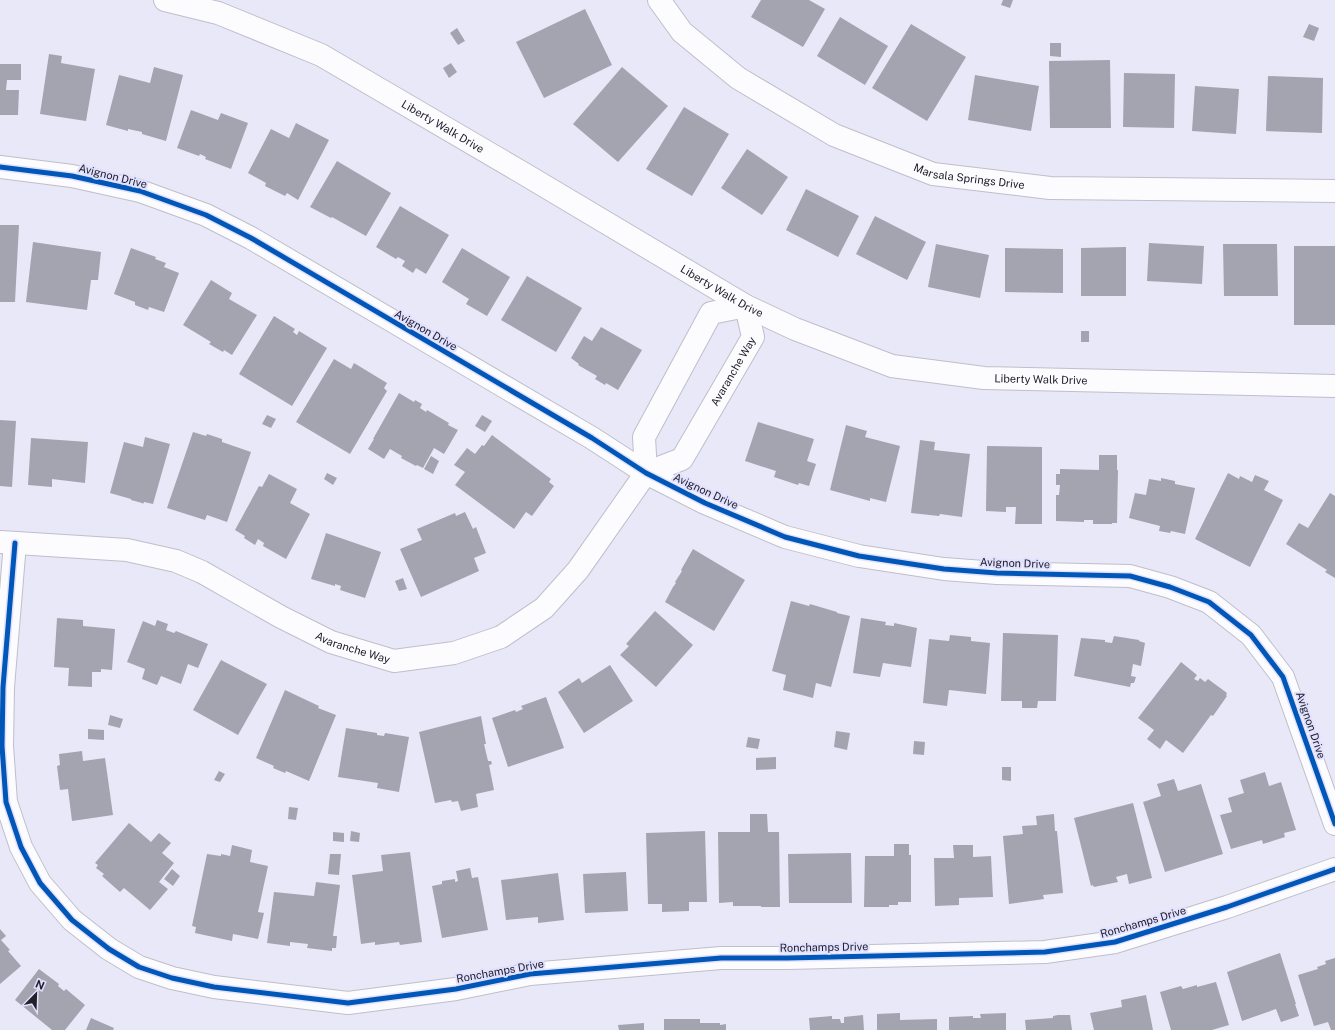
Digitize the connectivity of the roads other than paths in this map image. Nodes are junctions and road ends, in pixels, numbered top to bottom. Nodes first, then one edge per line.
1 (165, 0) edge
2 (659, 0) edge
3 (220, 7) edge
4 (0, 167) edge
5 (1335, 191) edge
6 (746, 306) junction
7 (1335, 386) edge
8 (646, 473) junction
9 (8, 543) edge
10 (1335, 824) edge
11 (1335, 869) edge

1 - 3 street, Liberty Walk Drive
2 - 5 street, Marsala Springs Drive
3 - 6 street, Liberty Walk Drive
4 - 8 street, Avignon Drive
6 - 7 street, Liberty Walk Drive
6 - 8 street, Avaranche Way
6 - 8 street
8 - 9 street, Avaranche Way
8 - 10 street, Avignon Drive
9 - 11 street, Ronchamps Drive

